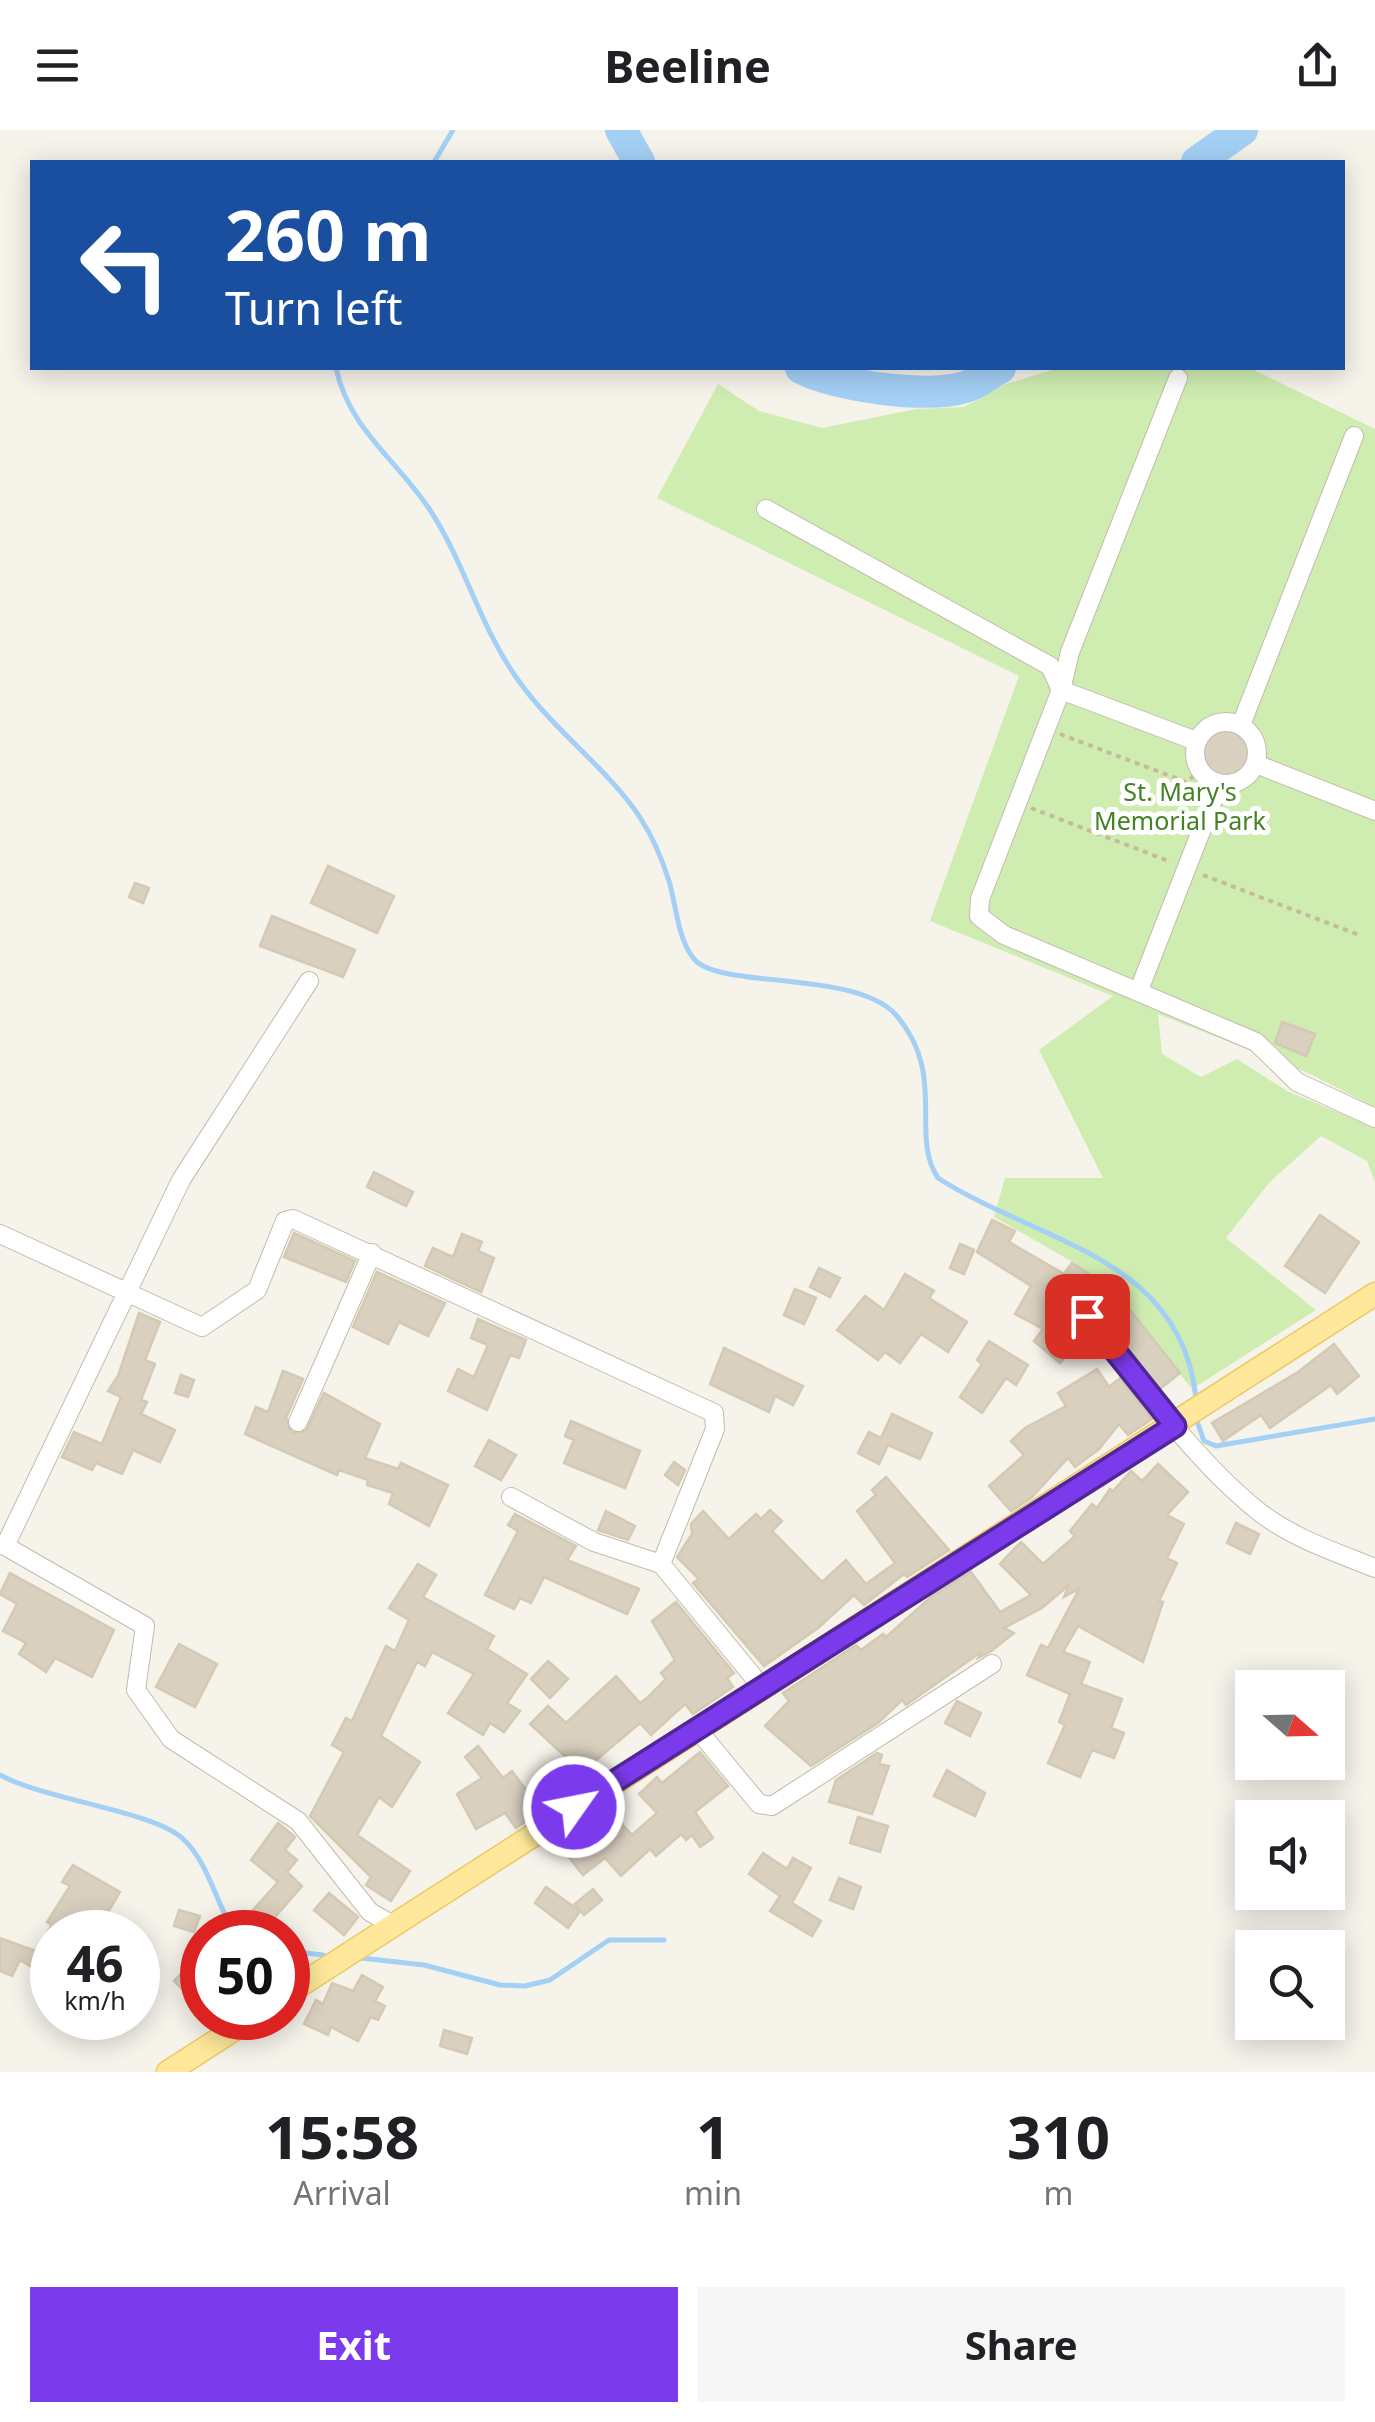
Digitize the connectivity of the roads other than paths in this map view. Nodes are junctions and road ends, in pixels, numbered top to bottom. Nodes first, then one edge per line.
1 (1178, 378) dead end
2 (1354, 436) dead end
3 (766, 509) dead end
4 (1061, 690) junction
5 (1241, 725) junction
6 (1196, 740) junction
7 (1256, 764) junction
8 (1219, 785) junction
9 (1375, 810) edge
10 (309, 981) dead end
11 (1139, 990) junction
12 (1375, 1118) edge
13 (0, 1234) edge
14 (372, 1253) junction
15 (124, 1291) junction
16 (1375, 1294) edge
17 (1087, 1316) dead end
18 (298, 1422) dead end
19 (1175, 1426) junction
20 (511, 1497) dead end
21 (661, 1564) junction
22 (1375, 1568) edge
23 (992, 1664) dead end
24 (760, 1686) junction
25 (696, 1729) junction
26 (391, 1924) junction
27 (310, 1979) edge
28 (218, 2040) edge
29 (168, 2072) edge

1 - 4 street
2 - 5 street
3 - 4 street
4 - 6 street
4 - 11 street
5 - 6 street
5 - 7 street
6 - 8 street
7 - 8 street
7 - 9 street
8 - 11 street
10 - 15 street
11 - 12 street
13 - 15 street
14 - 15 street
14 - 18 street
14 - 21 street
15 - 26 street
16 - 19 main road
17 - 19 street
19 - 22 street
19 - 24 main road
20 - 21 street
21 - 24 street
23 - 25 street
24 - 25 main road
25 - 26 main road
26 - 27 main road
28 - 29 main road

